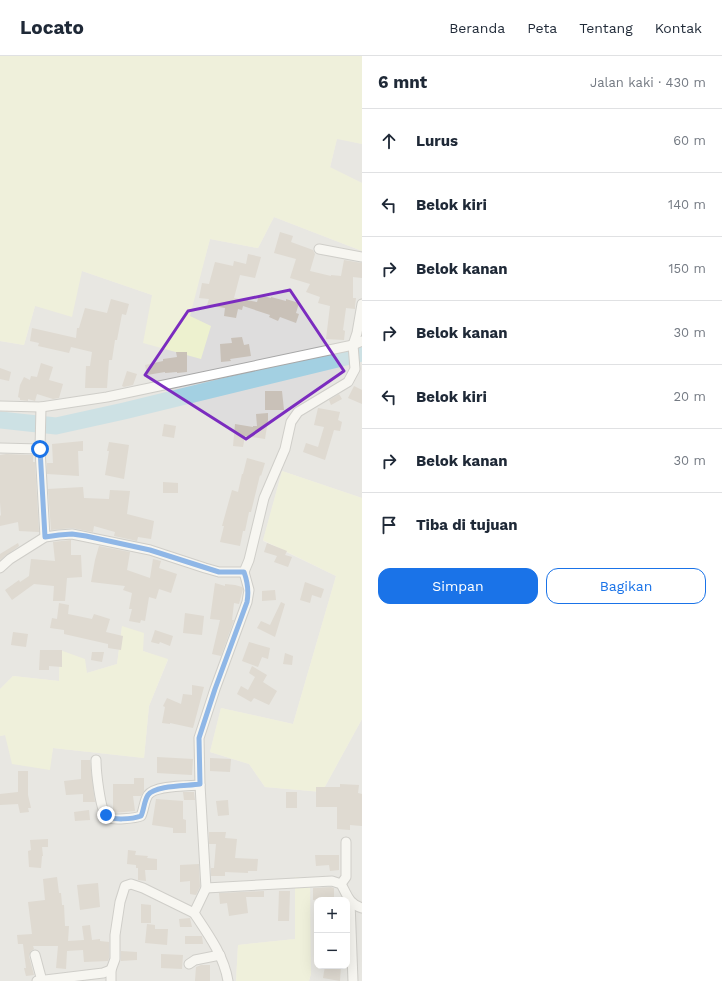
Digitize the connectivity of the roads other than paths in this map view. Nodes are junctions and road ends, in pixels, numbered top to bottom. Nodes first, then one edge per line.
1 (319, 249) dead end
2 (362, 256) edge
3 (362, 304) edge
4 (362, 341) edge
5 (353, 348) junction
6 (357, 368) edge
7 (0, 406) edge
8 (41, 410) junction
9 (0, 448) edge
10 (40, 449) junction
11 (45, 537) junction
12 (0, 568) edge
13 (244, 572) junction
14 (96, 760) dead end
15 (200, 784) junction
16 (346, 842) dead end
17 (341, 884) junction
18 (206, 888) junction
19 (348, 897) edge
20 (350, 902) joint
21 (362, 908) edge
22 (194, 913) junction
23 (35, 955) dead end
24 (220, 955) junction
25 (189, 964) dead end
26 (111, 970) junction
27 (37, 981) edge
28 (42, 981) edge
29 (111, 981) edge
30 (228, 981) edge
31 (353, 981) edge

1 - 2 street
3 - 5 street
4 - 5 street
5 - 6 street
5 - 8 street
6 - 13 street
7 - 8 street
8 - 10 street
9 - 10 street
10 - 11 street
11 - 12 street
11 - 13 street
13 - 15 street
14 - 15 street
15 - 18 street
16 - 17 street
17 - 18 street
17 - 19 street
18 - 22 street
20 - 21 street
20 - 31 street
22 - 24 street
22 - 26 street
23 - 28 street
24 - 25 street
24 - 30 street
26 - 28 street
26 - 29 street
27 - 28 street

